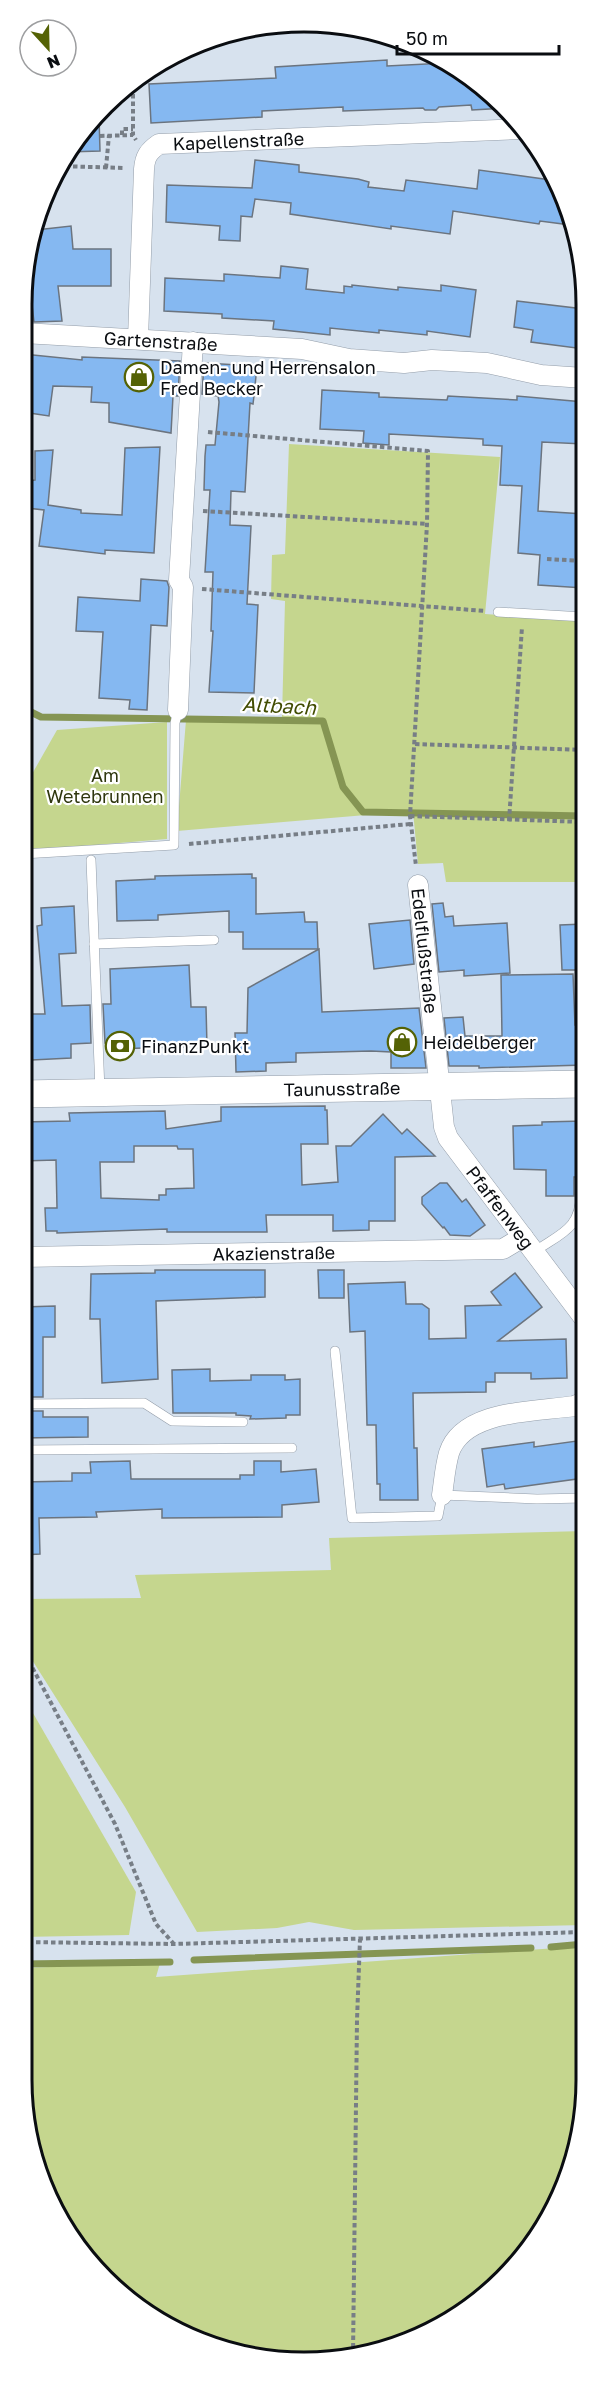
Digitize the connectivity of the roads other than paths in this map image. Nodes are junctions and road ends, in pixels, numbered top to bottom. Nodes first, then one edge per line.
1 (512, 129) edge
2 (32, 333) edge
3 (138, 339) junction
4 (193, 342) junction
5 (576, 377) edge
6 (498, 612) road end
7 (576, 617) edge
8 (176, 716) joint
9 (32, 853) edge
10 (91, 860) dead end
11 (418, 885) road end
12 (214, 940) dead end
13 (94, 944) junction
14 (576, 1084) edge
15 (440, 1086) junction
16 (100, 1093) junction
17 (32, 1094) edge
18 (576, 1221) edge
19 (528, 1245) junction
20 (32, 1257) edge
21 (576, 1308) edge
22 (336, 1351) dead end
23 (32, 1404) edge
24 (576, 1405) edge
25 (243, 1422) dead end
26 (292, 1448) dead end
27 (32, 1450) edge
28 (442, 1495) junction
29 (576, 1498) edge

1 - 3 street, Kapellenstraße
2 - 3 street, Gartenstraße
3 - 4 street, Gartenstraße
4 - 5 street, Gartenstraße
4 - 8 street
6 - 7 lane
8 - 9 lane
10 - 13 lane
11 - 15 street, Edelflußstraße
12 - 13 lane
13 - 16 lane
14 - 15 street, Taunusstraße
15 - 16 street, Taunusstraße
15 - 19 street, Pfaffenweg
16 - 17 street, Taunusstraße
18 - 19 lane
19 - 20 street, Akazienstraße
19 - 21 street, Pfaffenweg
22 - 28 lane
23 - 25 lane
24 - 28 street
26 - 27 lane
28 - 29 lane

